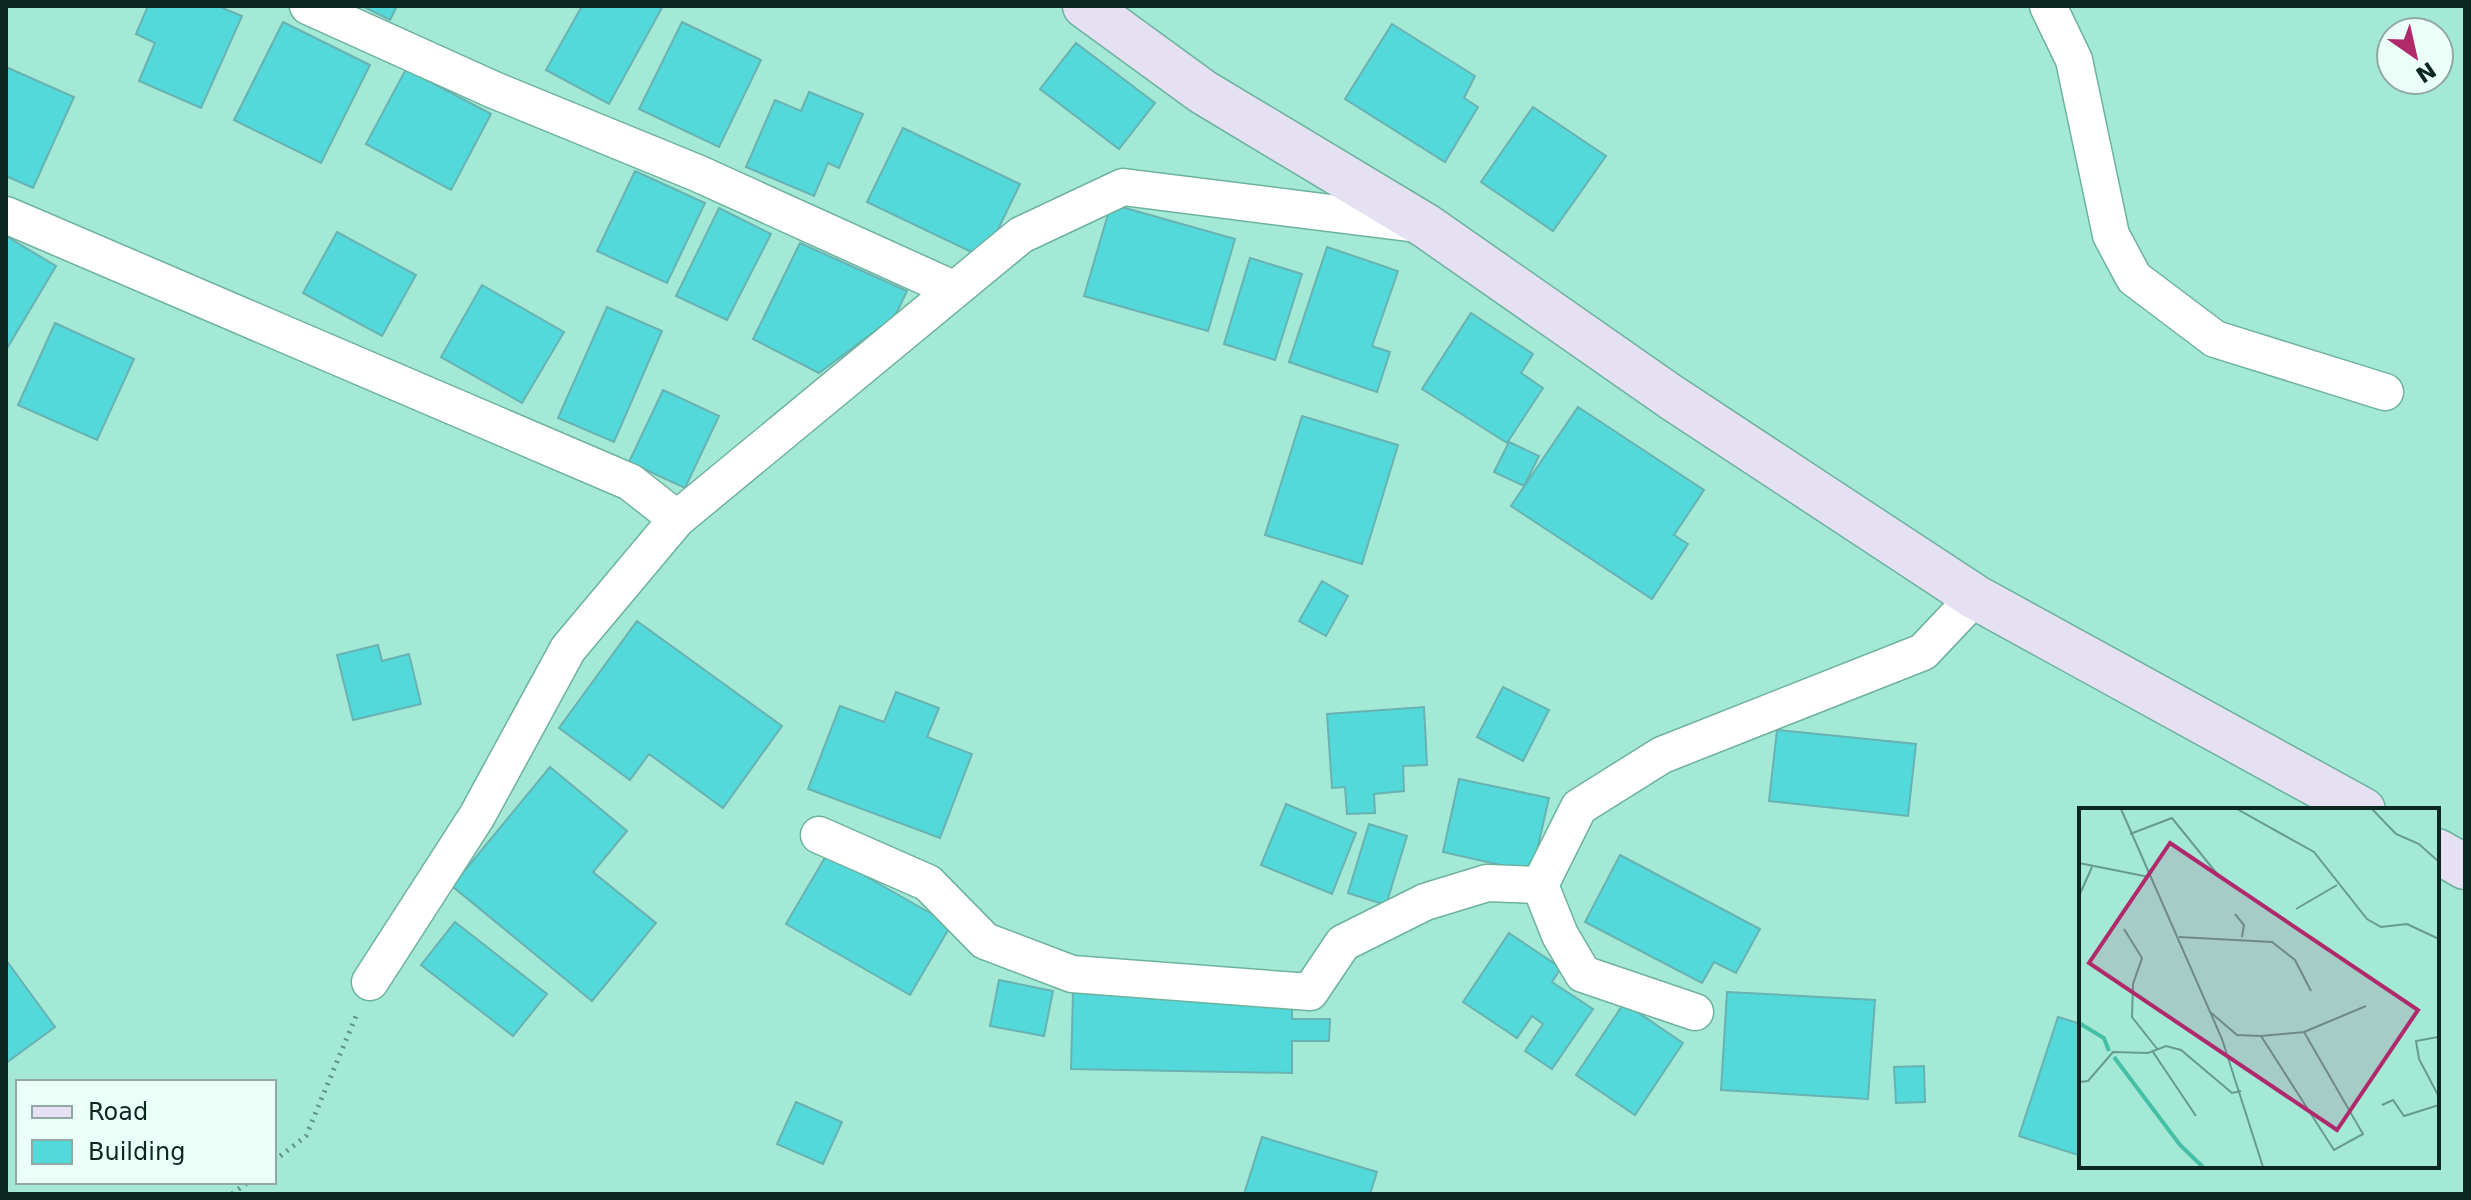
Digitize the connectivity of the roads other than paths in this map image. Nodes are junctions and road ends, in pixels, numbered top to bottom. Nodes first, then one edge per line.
1 (308, 6) edge
2 (1085, 6) edge
3 (2048, 6) edge
4 (6, 215) edge
5 (1426, 226) junction
6 (953, 289) junction
7 (2385, 392) dead end
8 (677, 519) junction
9 (1975, 597) junction
10 (2359, 808) edge
11 (819, 835) dead end
12 (1540, 885) junction
13 (370, 982) road end
14 (1695, 1012) dead end

1 - 6 street
2 - 5 street
3 - 7 street
4 - 8 street
5 - 6 street
5 - 9 street
6 - 8 street
8 - 13 street
9 - 10 street
9 - 12 street
11 - 12 street
12 - 14 street

